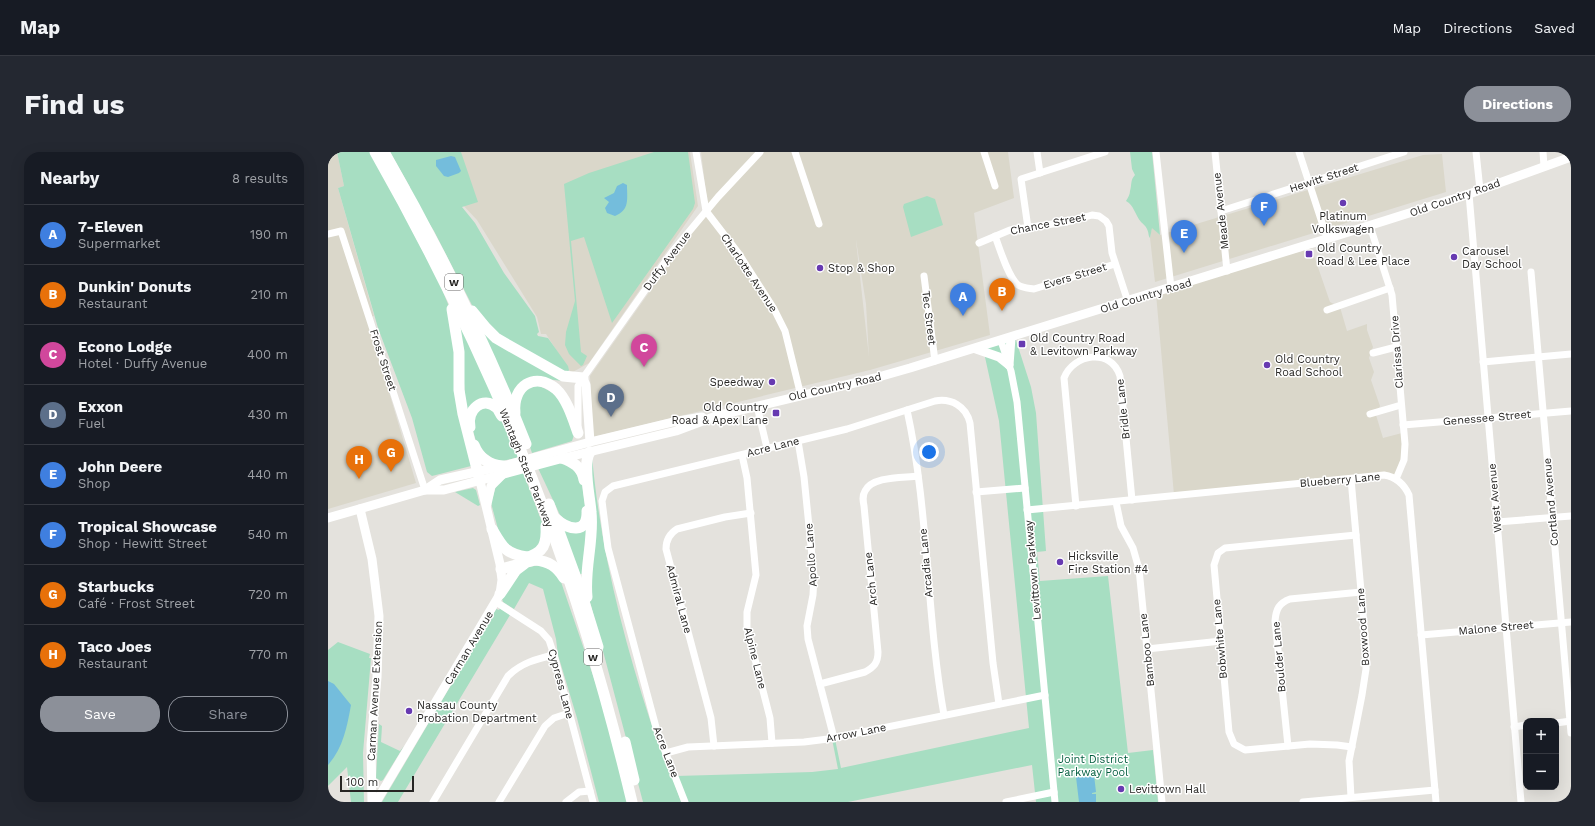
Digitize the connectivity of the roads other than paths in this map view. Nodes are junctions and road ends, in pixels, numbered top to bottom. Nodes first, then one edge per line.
1 (375, 152) edge
2 (384, 152) edge
3 (696, 152) edge
4 (760, 152) edge
5 (795, 152) edge
6 (984, 152) edge
7 (1038, 152) edge
8 (1105, 152) edge
9 (1156, 152) edge
10 (1216, 152) edge
11 (1299, 152) edge
12 (1404, 152) edge
13 (1476, 152) edge
14 (1543, 152) edge
15 (1097, 153) edge
16 (1571, 157) edge
17 (1544, 166) junction
18 (1040, 173) junction
19 (1309, 182) junction
20 (995, 186) dead end
21 (1480, 190) junction
22 (1469, 194) junction
23 (706, 211) junction
24 (1221, 211) junction
25 (818, 224) dead end
26 (1370, 226) junction
27 (1028, 228) junction
28 (328, 234) edge
29 (995, 236) junction
30 (1327, 238) junction
31 (979, 243) dead end
32 (1115, 264) junction
33 (1227, 270) junction
34 (1531, 272) dead end
35 (924, 276) dead end
36 (1171, 288) junction
37 (1390, 288) junction
38 (449, 291) junction
39 (461, 298) junction
40 (1128, 302) junction
41 (1327, 310) dead end
42 (1011, 338) junction
43 (1001, 340) junction
44 (1396, 347) junction
45 (976, 349) junction
46 (1373, 353) dead end
47 (1571, 354) edge
48 (1539, 357) junction
49 (935, 361) junction
50 (1483, 362) junction
51 (1009, 365) junction
52 (583, 378) junction
53 (551, 386) junction
54 (801, 396) junction
55 (1401, 405) junction
56 (757, 406) junction
57 (907, 410) junction
58 (1571, 411) edge
59 (1370, 414) dead end
60 (1543, 414) junction
61 (515, 417) junction
62 (1488, 418) junction
63 (1403, 425) junction
64 (578, 433) junction
65 (798, 441) junction
66 (519, 446) junction
67 (578, 446) junction
68 (590, 447) junction
69 (767, 448) junction
70 (742, 455) junction
71 (546, 458) junction
72 (562, 458) junction
73 (506, 469) junction
74 (478, 476) junction
75 (918, 476) junction
76 (1351, 478) junction
77 (1396, 479) junction
78 (1025, 488) junction
79 (425, 490) junction
80 (976, 492) junction
81 (1132, 500) junction
82 (1116, 502) junction
83 (1076, 506) junction
84 (360, 509) junction
85 (487, 509) junction
86 (1027, 510) junction
87 (751, 513) junction
88 (550, 516) junction
89 (1571, 516) edge
90 (1552, 517) junction
91 (328, 518) edge
92 (1497, 522) junction
93 (492, 529) junction
94 (1356, 536) junction
95 (526, 560) junction
96 (500, 567) junction
97 (572, 589) junction
98 (1361, 592) junction
99 (498, 598) junction
100 (1571, 622) edge
101 (1562, 623) junction
102 (591, 625) junction
103 (1506, 627) junction
104 (1421, 635) junction
105 (1220, 642) junction
106 (1147, 649) junction
107 (554, 655) junction
108 (820, 684) junction
109 (1045, 694) junction
110 (999, 704) junction
111 (569, 713) junction
112 (944, 716) junction
113 (1571, 721) edge
114 (1559, 723) edge
115 (1523, 726) edge
116 (1514, 727) junction
117 (1571, 733) edge
118 (834, 738) junction
119 (772, 743) junction
120 (714, 746) junction
121 (1288, 746) junction
122 (1352, 747) junction
123 (666, 753) junction
124 (1434, 790) junction
125 (590, 791) junction
126 (1054, 792) junction
127 (1351, 797) junction
128 (1378, 799) edge
129 (1322, 801) edge
130 (372, 802) edge
131 (376, 802) edge
132 (433, 802) edge
133 (499, 802) edge
134 (566, 802) edge
135 (593, 802) edge
136 (632, 802) edge
137 (639, 802) edge
138 (685, 802) edge
139 (1006, 802) edge
140 (1055, 802) edge
141 (1162, 802) edge
142 (1303, 802) edge
143 (1436, 802) edge
144 (1521, 802) edge

1 - 38 highway, Wantagh State Parkway / W
2 - 39 highway, Wantagh State Parkway / W
3 - 23 street, Charlotte Avenue
4 - 23 street, Duffy Avenue
5 - 25 street
6 - 20 street
7 - 18 street
8 - 15 street
9 - 36 street
10 - 24 street, Meade Avenue
11 - 19 street
12 - 19 street, Hewitt Street
13 - 21 street
14 - 17 street
15 - 18 street
16 - 17 main road, Old Country Road
17 - 21 main road, Old Country Road
18 - 27 street
19 - 24 street, Hewitt Street
19 - 30 street
21 - 22 main road, Old Country Road
22 - 26 main road, Old Country Road
22 - 50 street, West Avenue
23 - 52 street, Duffy Avenue
23 - 54 street, Charlotte Avenue
24 - 33 street, Meade Avenue
26 - 30 main road, Old Country Road
26 - 37 street, Clarissa Drive
27 - 29 street, Chance Street
27 - 32 street, Chance Street
28 - 79 street, Frost Street
29 - 31 street, Chance Street
29 - 32 street, Evers Street
30 - 33 main road, Old Country Road
32 - 40 street, Chance Street
33 - 36 main road, Old Country Road
34 - 48 street, Cortland Avenue
35 - 49 street, Tec Street
36 - 40 main road, Old Country Road
37 - 41 street
37 - 44 street, Clarissa Drive
38 - 66 highway, Wantagh State Parkway / W
38 - 74 highway
39 - 52 highway
39 - 61 highway, Wantagh State Parkway / W
40 - 42 main road, Old Country Road
42 - 43 main road, Old Country Road
42 - 51 main road
43 - 45 main road, Old Country Road
43 - 51 street, Levittown Parkway
44 - 46 street
44 - 55 street, Clarissa Drive
45 - 49 main road, Old Country Road
45 - 51 main road
47 - 48 street
48 - 50 street
48 - 60 street, Cortland Avenue
49 - 54 main road, Old Country Road
50 - 62 street, West Avenue
51 - 78 street, Levittown Parkway
52 - 53 highway
52 - 64 street, Duffy Avenue
52 - 68 main road
53 - 61 highway
53 - 64 highway
54 - 56 main road, Old Country Road
55 - 59 street
55 - 63 street, Clarissa Drive
56 - 68 main road, Old Country Road
56 - 69 street
57 - 65 street, Acre Lane
57 - 75 street, Arcadia Lane
57 - 80 street, Acre Lane
58 - 60 street, Genessee Street
60 - 62 street, Genessee Street
60 - 90 street, Cortland Avenue
61 - 88 highway, Wantagh State Parkway / W
62 - 63 street, Genessee Street
62 - 92 street, West Avenue
63 - 77 street, Clarissa Drive
64 - 67 main road, Duffy Avenue
65 - 69 street, Acre Lane
65 - 108 street, Apollo Lane
66 - 73 highway
66 - 88 highway, Wantagh State Parkway / W
67 - 68 main road, Old Country Road
67 - 71 main road, Old Country Road
68 - 72 main road, Old Country Road
68 - 102 highway
69 - 70 street, Acre Lane
70 - 87 street, Alpine Lane
70 - 123 street, Acre Lane
71 - 72 main road, Old Country Road
71 - 73 main road, Old Country Road
72 - 88 highway
73 - 74 main road, Old Country Road
73 - 85 main road
74 - 79 main road, Old Country Road
74 - 85 main road, Carman Avenue
75 - 108 street, Arch Lane
75 - 112 street, Arcadia Lane
76 - 77 street, Blueberry Lane
76 - 81 street, Blueberry Lane
76 - 94 street, Boxwood Lane
77 - 104 street, Blueberry Lane
78 - 80 street
78 - 86 street, Levittown Parkway
79 - 84 main road, Old Country Road
80 - 110 street, Acre Lane
81 - 82 street, Blueberry Lane
81 - 83 street, Bridle Lane
82 - 83 street, Blueberry Lane
82 - 106 street, Bamboo Lane
83 - 86 street, Blueberry Lane
84 - 91 main road, Old Country Road
84 - 130 main road, Carman Avenue Extension
85 - 93 main road, Carman Avenue
86 - 109 street, Levittown Parkway
87 - 119 street, Alpine Lane
87 - 120 street, Admiral Lane
88 - 95 highway
88 - 97 highway, Wantagh State Parkway / W
88 - 102 highway, Wantagh State Parkway / W
89 - 90 street
90 - 92 street
90 - 101 street, Cortland Avenue
92 - 103 street, West Avenue
93 - 95 highway
93 - 96 main road, Carman Avenue
94 - 98 street, Boxwood Lane
94 - 105 street, Bobwhite Lane
95 - 96 highway
95 - 97 highway
95 - 99 highway
96 - 99 main road, Carman Avenue
97 - 136 highway, Wantagh State Parkway / W
98 - 121 street, Boulder Lane
98 - 122 street, Boxwood Lane
99 - 107 street, Cypress Lane
99 - 131 main road, Carman Avenue
100 - 101 street, Malone Street
101 - 103 street, Malone Street
101 - 113 street, Cortland Avenue
102 - 137 highway, Wantagh State Parkway / W
103 - 104 street, Malone Street
103 - 116 street, West Avenue
104 - 124 street, Blueberry Lane
105 - 106 street
105 - 121 street, Bobwhite Lane
106 - 141 street, Bamboo Lane
107 - 111 street, Cypress Lane
107 - 132 street
108 - 118 street, Apollo Lane
109 - 110 street, Arrow Lane
109 - 126 street, Levittown Parkway
110 - 112 street, Arrow Lane
111 - 125 street, Cypress Lane
111 - 133 street
112 - 118 street, Arrow Lane
113 - 114 street
113 - 117 street, Cortland Avenue
115 - 116 street
116 - 144 street, West Avenue
118 - 119 street, Arrow Lane
119 - 120 street, Arrow Lane
120 - 123 street, Arrow Lane
121 - 122 street, Bobwhite Lane
122 - 127 street, Boxwood Lane
123 - 138 street, Acre Lane
124 - 128 street
124 - 143 street, Blueberry Lane
125 - 134 street
125 - 135 street, Cypress Lane
126 - 139 street
126 - 140 street, Levittown Parkway
127 - 128 street
127 - 129 street
129 - 142 street

